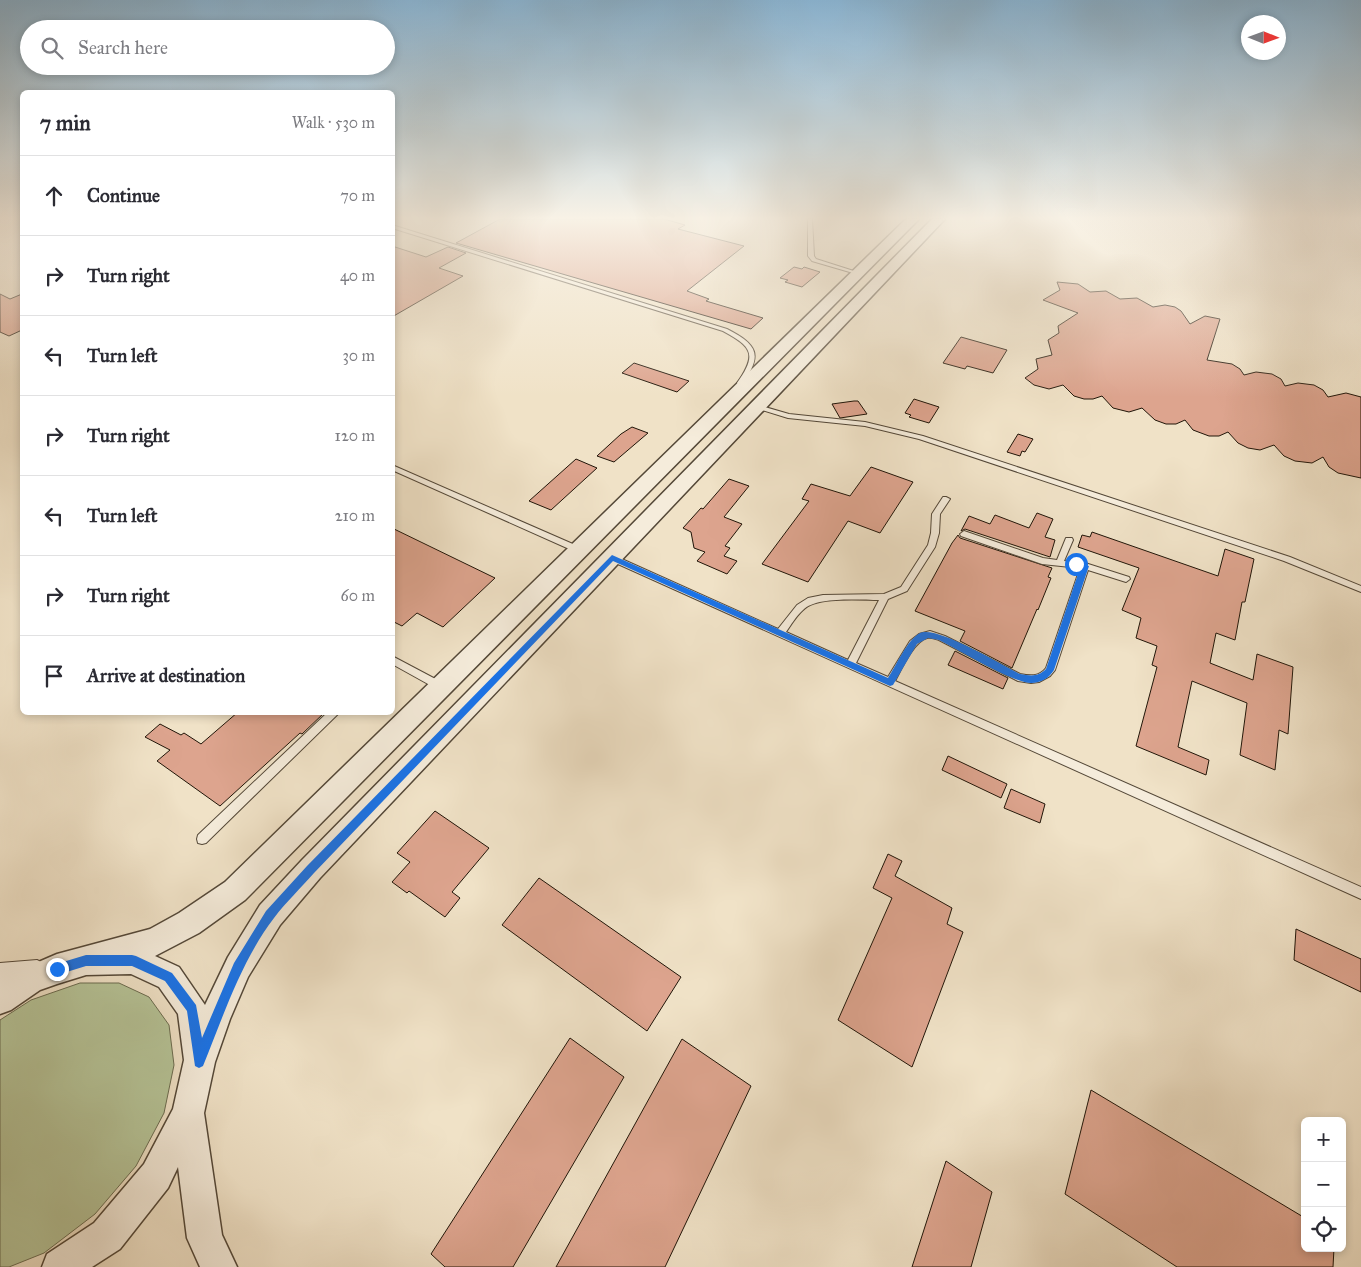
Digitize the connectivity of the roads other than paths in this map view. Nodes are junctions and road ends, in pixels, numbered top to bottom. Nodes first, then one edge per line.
1 (559, 278) edge
2 (854, 278) edge
3 (881, 278) edge
4 (758, 407) junction
5 (718, 412) junction
6 (395, 468) edge
7 (946, 499) dead end
8 (964, 534) dead end
9 (1069, 540) dead end
10 (578, 550) junction
11 (612, 558) junction
12 (1059, 564) junction
13 (1085, 566) junction
14 (1126, 580) dead end
15 (1361, 590) edge
16 (885, 597) junction
17 (780, 633) junction
18 (395, 661) edge
19 (850, 664) junction
20 (890, 682) junction
21 (441, 686) junction
22 (332, 715) edge
23 (202, 839) dead end
24 (1361, 894) edge
25 (86, 961) junction
26 (57, 969) junction
27 (0, 975) edge
28 (0, 999) edge
29 (199, 1062) junction
30 (188, 1114) junction
31 (60, 1267) edge
32 (220, 1267) edge

1 - 5 lane
2 - 5 street
3 - 4 street
4 - 11 street
4 - 15 lane
5 - 10 street
6 - 10 lane
7 - 16 lane
8 - 12 lane
9 - 12 lane
10 - 21 street
11 - 17 lane
11 - 29 street
12 - 13 lane
13 - 14 lane
13 - 20 lane
16 - 17 lane
16 - 19 lane
17 - 19 lane
18 - 21 lane
19 - 20 lane
20 - 24 lane
21 - 25 street
22 - 23 lane
25 - 26 street
25 - 29 street
26 - 27 street
26 - 28 street
29 - 30 street
30 - 31 street
30 - 32 street

